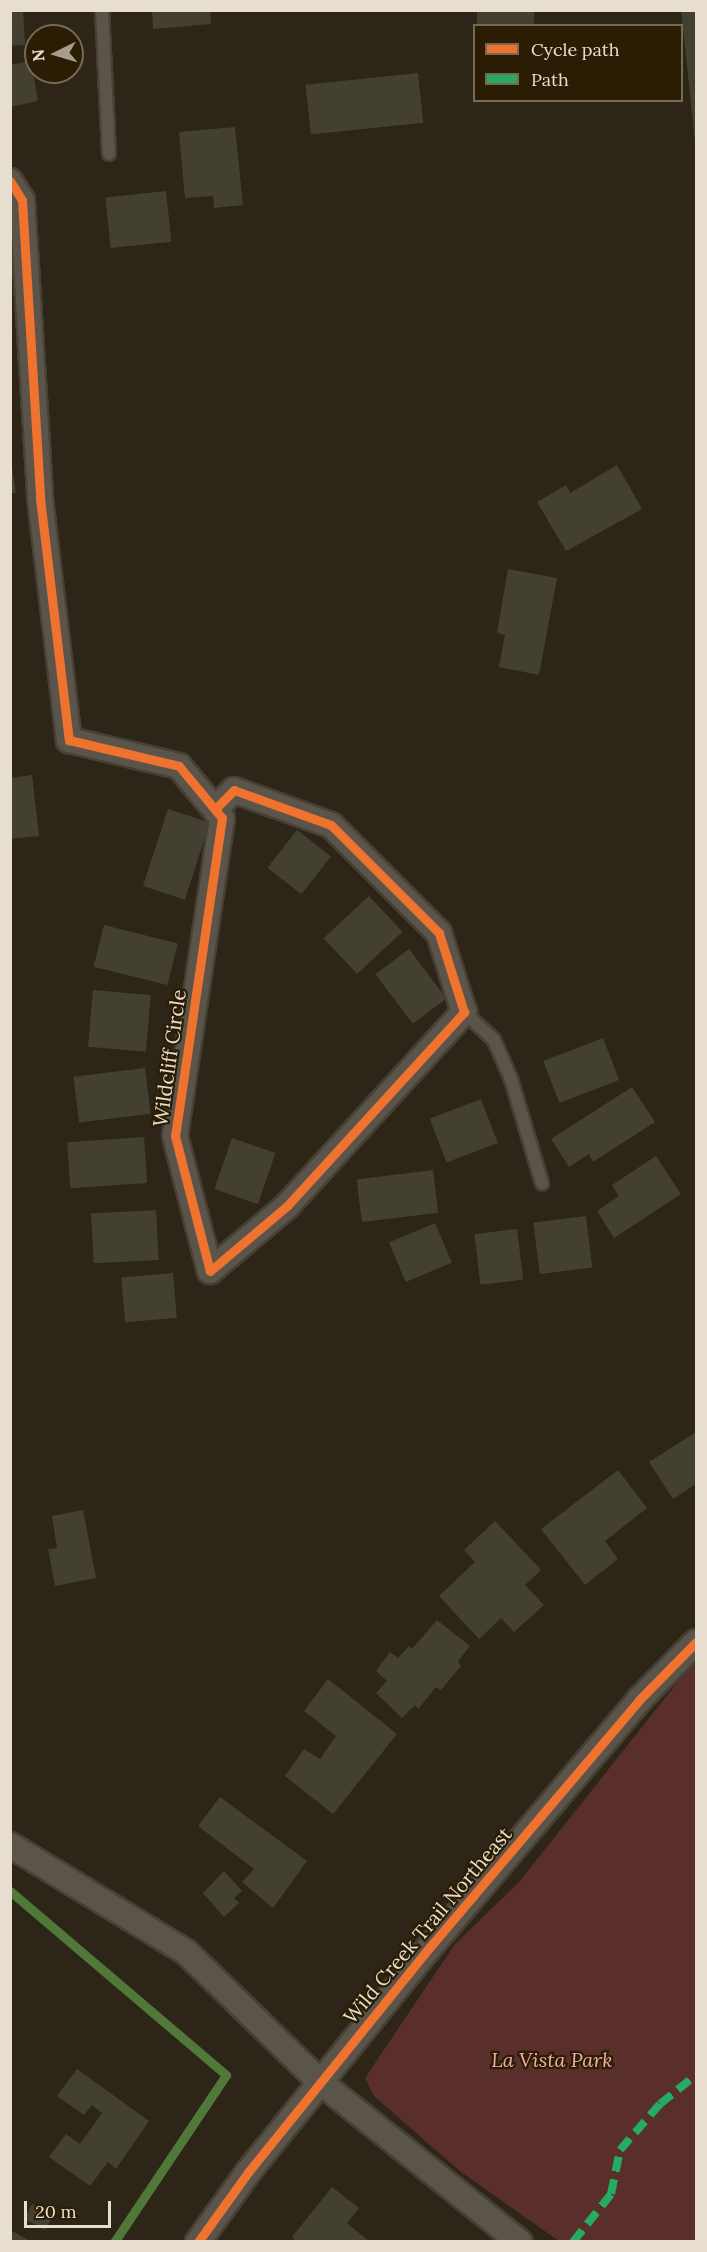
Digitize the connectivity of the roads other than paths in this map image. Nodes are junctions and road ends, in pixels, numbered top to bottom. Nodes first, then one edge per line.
1 (102, 10) edge
2 (109, 154) dead end
3 (10, 181) edge
4 (215, 809) junction
5 (464, 1012) junction
6 (542, 1183) dead end
7 (696, 1642) edge
8 (10, 1845) edge
9 (320, 2082) junction
10 (198, 2241) edge
11 (520, 2241) edge

1 - 2 lane
3 - 4 street
4 - 5 street
4 - 5 street, Wildcliff Circle
5 - 6 lane
7 - 9 street, Wild Creek Trail Northeast
8 - 9 street
9 - 10 street, Wild Creek Trail Northeast
9 - 11 street

